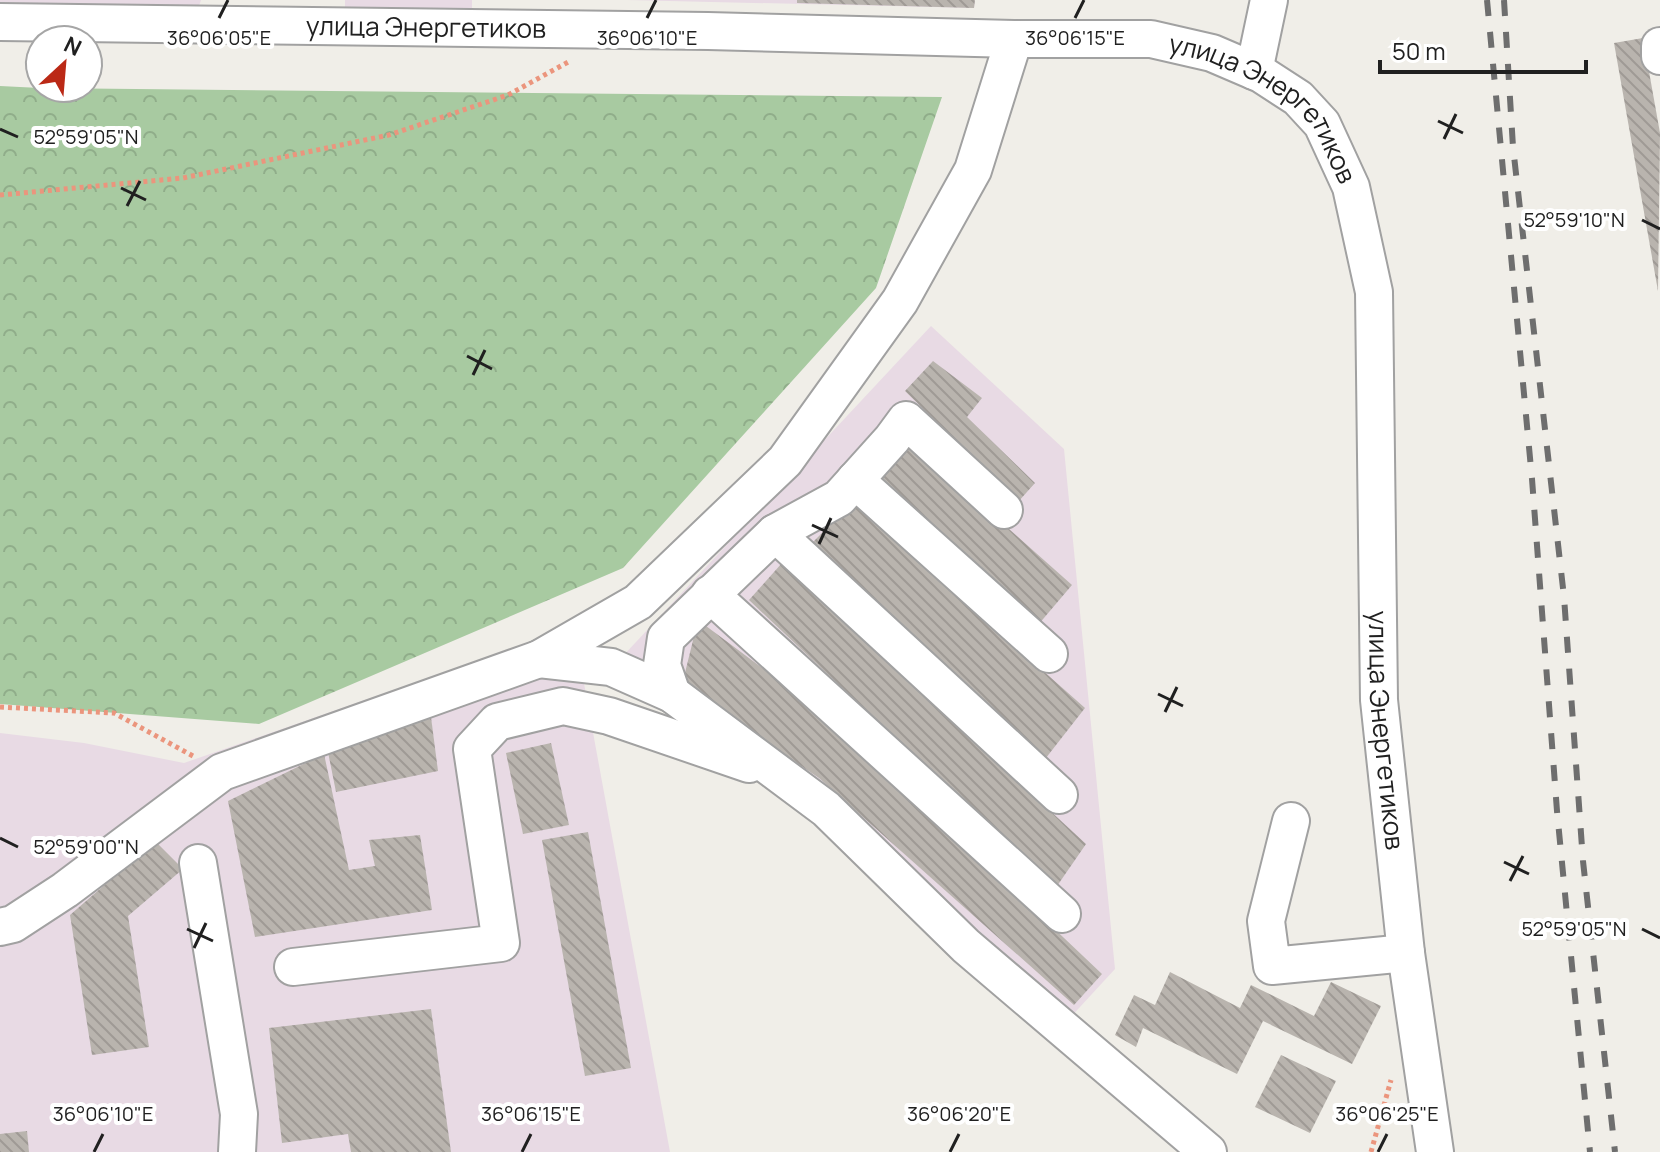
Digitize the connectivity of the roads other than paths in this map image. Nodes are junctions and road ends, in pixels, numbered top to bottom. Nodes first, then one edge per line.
1 (1269, 0) edge
2 (484, 14) edge
3 (708, 15) edge
4 (0, 22) edge
5 (1014, 39) junction
6 (1660, 46) edge
7 (1660, 56) edge
8 (1254, 71) junction
9 (855, 480) junction
10 (1004, 510) dead end
11 (775, 533) junction
12 (710, 594) junction
13 (1049, 654) dead end
14 (539, 659) junction
15 (672, 694) junction
16 (780, 774) junction
17 (1059, 795) dead end
18 (1291, 821) dead end
19 (198, 863) dead end
20 (1062, 914) dead end
21 (0, 927) edge
22 (1406, 953) junction
23 (293, 967) dead end
24 (237, 1152) edge
25 (1208, 1152) edge
26 (1435, 1152) edge

1 - 8 street
2 - 3 street, улица Энергетиков
2 - 4 street, улица Энергетиков
3 - 5 street, улица Энергетиков
5 - 8 street, улица Энергетиков
5 - 14 street
6 - 7 street
8 - 22 street, улица Энергетиков
9 - 10 street
9 - 11 street
9 - 13 street
11 - 12 street
11 - 17 street
12 - 15 street
12 - 20 street
14 - 15 street
14 - 21 street
15 - 16 street
16 - 23 street
16 - 25 street
18 - 22 street
19 - 24 street
22 - 26 street, улица Энергетиков

